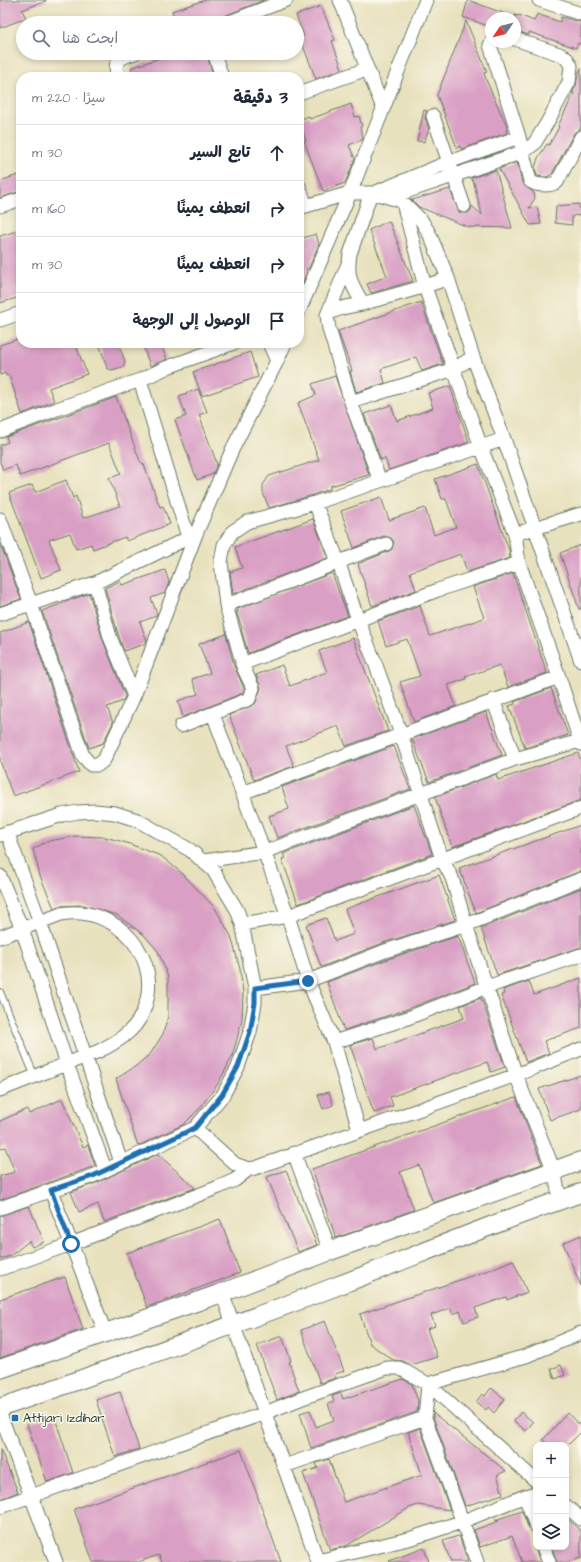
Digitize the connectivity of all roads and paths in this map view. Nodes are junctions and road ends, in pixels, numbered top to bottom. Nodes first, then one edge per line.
1 (286, 0) edge
2 (340, 0) edge
3 (426, 0) edge
4 (539, 0) edge
5 (581, 14) edge
6 (244, 16) edge
7 (521, 41) edge
8 (491, 48) edge
9 (119, 60) edge
10 (216, 60) edge
11 (367, 69) junction
12 (116, 72) edge
13 (220, 72) edge
14 (304, 91) edge
15 (383, 108) junction
16 (433, 116) dead end
17 (519, 137) junction
18 (581, 137) edge
19 (523, 152) junction
20 (448, 162) junction
21 (454, 177) junction
22 (350, 193) junction
23 (372, 193) junction
24 (397, 199) junction
25 (16, 201) edge
26 (0, 206) edge
27 (304, 206) edge
28 (464, 206) dead end
29 (348, 264) junction
30 (448, 278) junction
31 (425, 287) junction
32 (304, 299) edge
33 (363, 304) junction
34 (16, 315) edge
35 (328, 315) junction
36 (0, 320) edge
37 (220, 348) edge
38 (271, 348) edge
39 (283, 348) edge
40 (473, 357) junction
41 (277, 361) junction
42 (454, 369) junction
43 (140, 380) junction
44 (351, 402) junction
45 (0, 431) edge
46 (504, 439) junction
47 (481, 447) junction
48 (380, 481) junction
49 (315, 503) junction
50 (581, 514) edge
51 (0, 519) edge
52 (535, 529) junction
53 (514, 534) junction
54 (192, 535) junction
55 (386, 544) dead end
56 (338, 561) junction
57 (519, 563) junction
58 (95, 583) junction
59 (31, 604) junction
60 (226, 605) junction
61 (0, 614) edge
62 (358, 620) junction
63 (581, 661) edge
64 (242, 664) junction
65 (559, 676) junction
66 (134, 696) junction
67 (493, 700) junction
68 (213, 714) junction
69 (181, 726) dead end
70 (401, 734) junction
71 (580, 742) edge
72 (515, 759) junction
73 (242, 793) junction
74 (421, 795) junction
75 (581, 808) edge
76 (3, 834) edge
77 (264, 852) junction
78 (442, 859) junction
79 (204, 861) junction
80 (0, 876) edge
81 (581, 879) edge
82 (288, 916) junction
83 (40, 922) junction
84 (242, 924) junction
85 (466, 925) junction
86 (22, 929) junction
87 (0, 937) edge
88 (581, 955) edge
89 (308, 981) junction
90 (487, 987) junction
91 (255, 988) junction
92 (0, 992) edge
93 (334, 1042) junction
94 (581, 1049) edge
95 (84, 1057) junction
96 (67, 1064) junction
97 (516, 1075) junction
98 (35, 1077) junction
99 (0, 1090) edge
100 (195, 1128) junction
101 (359, 1130) junction
102 (294, 1153) junction
103 (581, 1161) edge
104 (121, 1162) junction
105 (105, 1169) junction
106 (249, 1169) junction
107 (554, 1171) junction
108 (51, 1190) junction
109 (581, 1193) edge
110 (560, 1200) junction
111 (0, 1208) edge
112 (71, 1244) junction
113 (330, 1251) junction
114 (0, 1269) edge
115 (222, 1293) junction
116 (234, 1325) junction
117 (105, 1332) junction
118 (581, 1332) edge
119 (0, 1369) edge
120 (428, 1384) junction
121 (0, 1408) edge
122 (265, 1413) junction
123 (0, 1414) edge
124 (425, 1418) junction
125 (284, 1466) junction
126 (533, 1478) edge
127 (530, 1494) edge
128 (32, 1496) junction
129 (0, 1507) edge
130 (569, 1509) edge
131 (534, 1514) edge
132 (581, 1519) edge
133 (461, 1522) junction
134 (545, 1550) edge
135 (56, 1562) edge
136 (318, 1562) edge
137 (477, 1562) edge
138 (549, 1562) edge

1 - 6 street
2 - 11 street
3 - 15 street
4 - 5 street
7 - 19 street
8 - 17 street
9 - 12 street
10 - 13 street
11 - 14 street
11 - 15 street
15 - 22 street
16 - 20 street
17 - 19 street
17 - 20 street
18 - 19 street
19 - 21 street
20 - 21 street
20 - 23 street
21 - 24 street
21 - 28 street
22 - 23 street
22 - 27 street
22 - 32 street
23 - 24 street
23 - 29 street
24 - 30 street
24 - 31 street
25 - 26 street
29 - 33 street
29 - 35 street
30 - 31 street
30 - 40 street
31 - 33 street
31 - 42 street
33 - 35 street
34 - 36 street
35 - 44 street
37 - 43 street
38 - 41 street
39 - 41 street
40 - 42 street
40 - 46 street
41 - 54 street
42 - 44 street
42 - 47 street
43 - 45 street
43 - 54 street
44 - 48 street
46 - 47 street
46 - 52 street
47 - 48 street
47 - 53 street
48 - 49 street
49 - 56 street
49 - 60 street
50 - 52 street
51 - 59 street
52 - 53 street
52 - 63 street
53 - 57 street
54 - 58 street
54 - 66 street
55 - 56 street
56 - 60 street
56 - 62 street
57 - 62 street
57 - 65 street
58 - 59 street
58 - 66 street
59 - 61 street
59 - 66 street
60 - 64 street
62 - 64 street
62 - 70 street
64 - 68 street
65 - 67 street
65 - 71 street
67 - 70 street
67 - 72 street
68 - 69 street
68 - 73 street
70 - 73 street
70 - 74 street
71 - 72 street
72 - 74 street
73 - 77 street
74 - 77 street
74 - 78 street
75 - 78 street
76 - 79 street
76 - 83 street
77 - 79 street
77 - 82 street
78 - 82 street
78 - 85 street
79 - 84 street
80 - 86 street
81 - 85 street
82 - 84 street
82 - 89 street
83 - 86 street
83 - 95 street
83 - 95 street
84 - 91 street
85 - 89 street
85 - 90 street
86 - 87 street
86 - 96 street
88 - 90 street
89 - 91 street
89 - 93 street
90 - 93 street
90 - 97 street
91 - 100 street
92 - 98 lane
93 - 101 street
94 - 97 street
95 - 96 street
95 - 104 street
96 - 98 street
96 - 105 street
97 - 101 street
97 - 107 street
98 - 99 street
100 - 104 street
100 - 106 street
101 - 102 street
102 - 106 street
102 - 113 street
103 - 107 main road
104 - 105 street
105 - 108 street
106 - 112 street
107 - 110 street
107 - 113 main road
108 - 111 street
108 - 112 street
109 - 110 main road
110 - 116 main road
112 - 114 street
112 - 117 street
113 - 115 main road
115 - 116 street
115 - 117 main road
116 - 121 main road
116 - 122 street
117 - 119 main road
118 - 120 street
120 - 122 street
120 - 124 street
120 - 126 street
122 - 125 street
122 - 128 street
123 - 128 street
124 - 125 street
124 - 133 street
125 - 136 street
127 - 131 street
127 - 133 street
128 - 129 street
128 - 135 street
130 - 132 street
133 - 136 street
133 - 137 street
134 - 138 street

